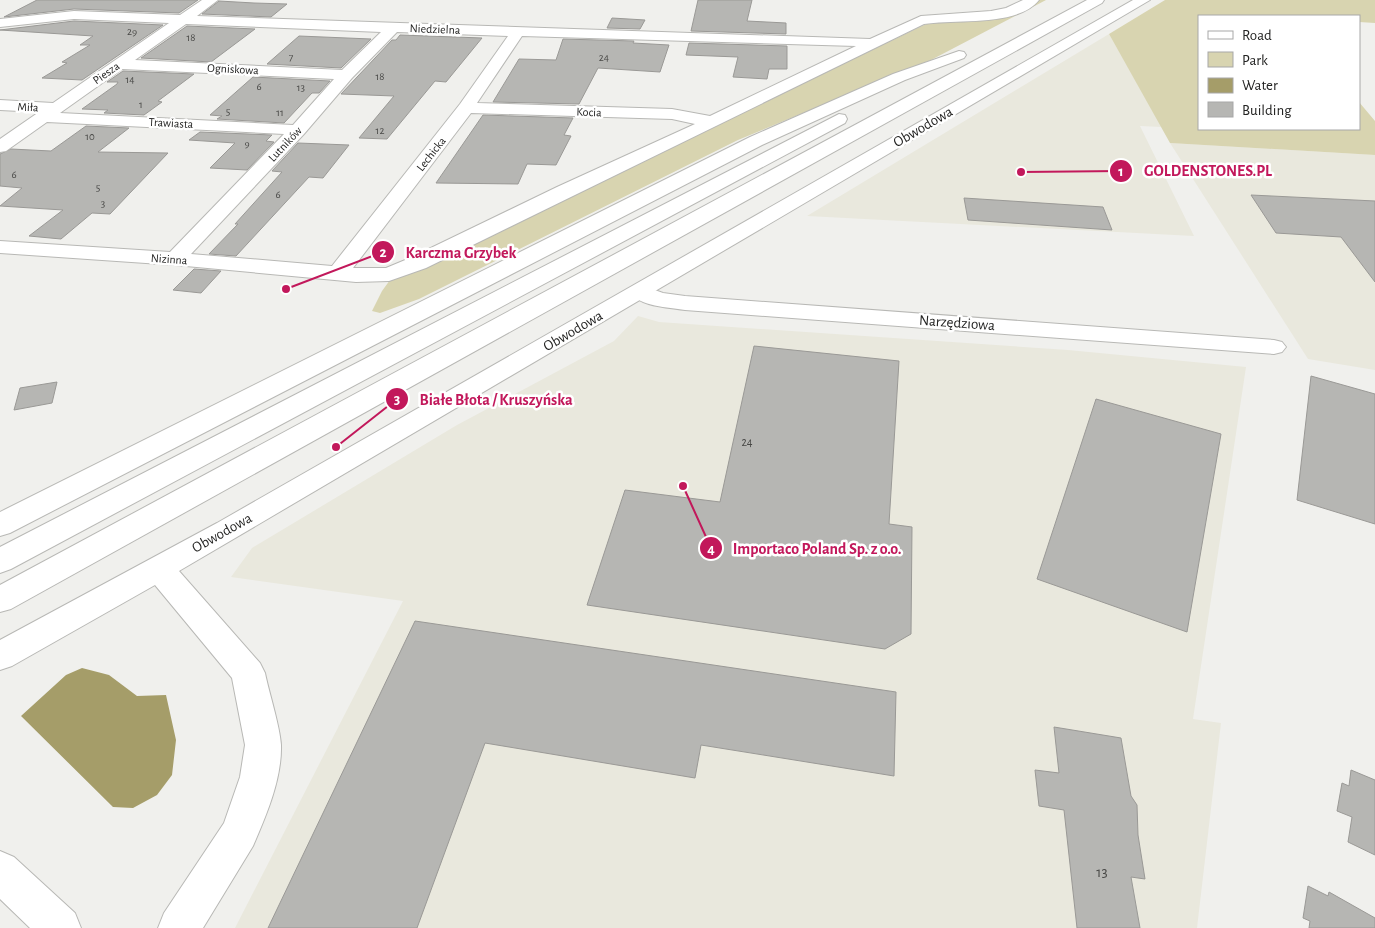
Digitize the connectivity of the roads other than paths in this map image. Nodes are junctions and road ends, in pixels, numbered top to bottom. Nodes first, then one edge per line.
1 (211, 0) edge
2 (1032, 0) edge
3 (1097, 0) edge
4 (1143, 0) edge
5 (15, 8) dead end
6 (0, 16) edge
7 (182, 20) junction
8 (0, 23) edge
9 (393, 28) junction
10 (518, 32) junction
11 (870, 44) junction
12 (119, 64) junction
13 (346, 75) junction
14 (0, 105) edge
15 (466, 108) junction
16 (50, 112) junction
17 (712, 122) junction
18 (298, 130) junction
19 (0, 147) edge
20 (0, 247) edge
21 (176, 259) junction
22 (338, 273) junction
23 (641, 292) junction
24 (1274, 347) dead end
25 (0, 525) edge
26 (0, 561) edge
27 (159, 569) junction
28 (0, 600) edge
29 (0, 656) edge
30 (0, 871) edge
31 (60, 928) edge
32 (179, 928) edge

1 - 7 main road, Piesza
2 - 11 main road, Nizinna
3 - 28 main road
4 - 23 main road, Obwodowa
5 - 6 main road
7 - 8 main road, Niedzielna
7 - 9 main road, Niedzielna
7 - 12 main road, Piesza
9 - 10 main road, Niedzielna
9 - 13 main road, Lutników
10 - 11 main road, Niedzielna
10 - 15 main road, Lechicka
11 - 17 main road, Nizinna
12 - 13 main road, Ogniskowa
12 - 16 main road, Piesza
13 - 18 main road, Lutników
14 - 16 main road, Miła
15 - 17 main road, Kocia
15 - 22 main road, Lechicka
16 - 18 main road, Trawiasta
16 - 19 main road, Piesza
17 - 22 main road, Nizinna
18 - 21 main road, Lutników
20 - 21 main road, Nizinna
21 - 22 main road, Nizinna
23 - 24 main road, Narzędziowa
23 - 27 main road, Obwodowa
25 - 26 main road
27 - 29 main road, Obwodowa
27 - 32 main road
30 - 31 main road

